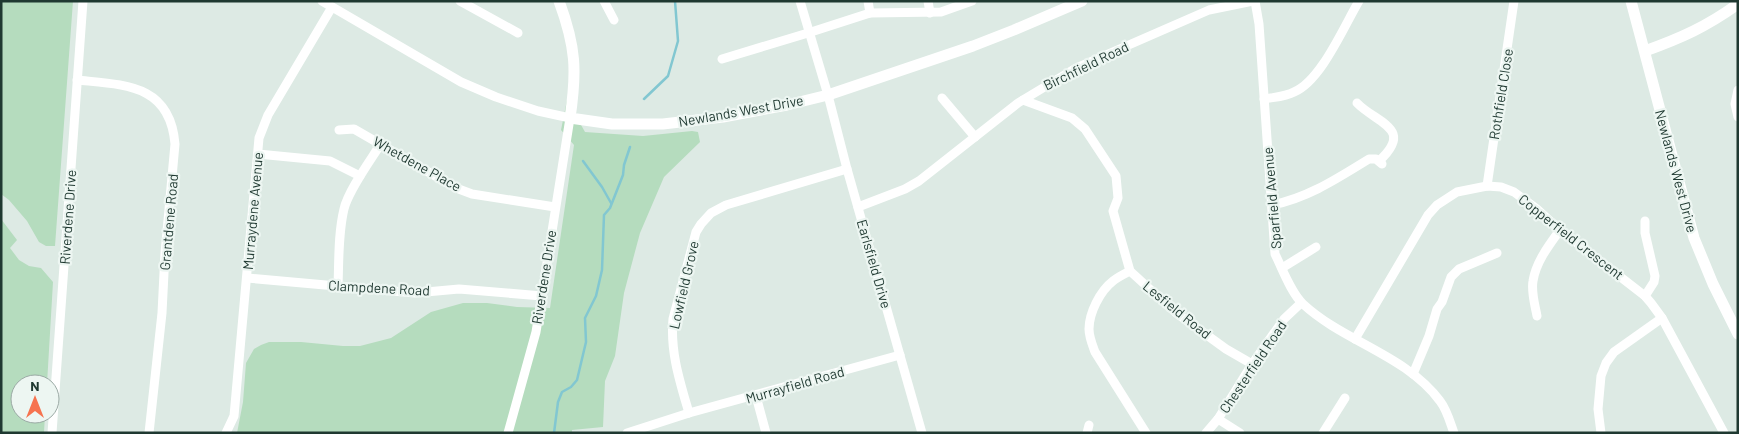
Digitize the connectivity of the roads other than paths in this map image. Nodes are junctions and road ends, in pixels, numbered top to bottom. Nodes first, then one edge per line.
1 (83, 1) edge
2 (322, 1) edge
3 (460, 1) edge
4 (559, 1) edge
5 (604, 1) edge
6 (800, 1) edge
7 (868, 1) edge
8 (928, 1) edge
9 (972, 1) edge
10 (1082, 1) edge
11 (1254, 1) edge
12 (1359, 1) edge
13 (1514, 1) edge
14 (1631, 1) edge
15 (1738, 4) edge
16 (332, 7) junction
17 (870, 13) junction
18 (930, 13) junction
19 (614, 20) dead end
20 (518, 33) dead end
21 (808, 33) junction
22 (1645, 51) junction
23 (722, 59) dead end
24 (77, 80) junction
25 (1738, 90) edge
26 (828, 95) junction
27 (942, 98) dead end
28 (1264, 98) junction
29 (1023, 100) junction
30 (1357, 103) dead end
31 (1738, 117) edge
32 (570, 118) junction
33 (339, 130) dead end
34 (974, 137) junction
35 (380, 145) junction
36 (258, 154) junction
37 (847, 169) junction
38 (360, 176) junction
39 (1486, 186) junction
40 (1272, 205) junction
41 (858, 206) junction
42 (555, 208) junction
43 (1645, 221) dead end
44 (1560, 230) junction
45 (1316, 248) dead end
46 (1497, 253) dead end
47 (1282, 268) junction
48 (1130, 271) junction
49 (247, 278) junction
50 (338, 286) junction
51 (542, 296) junction
52 (1645, 296) junction
53 (1301, 303) junction
54 (1537, 316) dead end
55 (1662, 318) junction
56 (1738, 334) edge
57 (1355, 339) junction
58 (900, 355) junction
59 (1252, 364) junction
60 (1413, 374) junction
61 (756, 396) junction
62 (1345, 398) dead end
63 (689, 413) junction
64 (1218, 419) junction
65 (52, 433) edge
66 (149, 433) edge
67 (226, 433) edge
68 (508, 433) edge
69 (627, 433) edge
70 (766, 433) edge
71 (922, 433) edge
72 (1146, 433) edge
73 (1206, 433) edge
74 (1240, 433) edge
75 (1323, 433) edge
76 (1454, 433) edge
77 (1601, 433) edge
78 (1724, 433) edge

1 - 24 street, Riverdene Drive
2 - 16 street, Newlands West Drive
3 - 20 street
4 - 32 street
5 - 19 street
6 - 21 street, Earlsfield Drive
7 - 17 street
8 - 18 street
9 - 18 street
10 - 26 street, Newlands West Drive
11 - 28 street, Sparfield Avenue
11 - 29 street, Birchfield Road
12 - 28 street
13 - 39 street, Rothfield Close
14 - 22 street, Newlands West Drive
15 - 22 street
16 - 32 street, Newlands West Drive
16 - 36 street, Murraydene Avenue
17 - 18 street
17 - 21 street
21 - 23 street
21 - 26 street, Earlsfield Drive
22 - 56 street, Newlands West Drive
24 - 65 street, Riverdene Drive
24 - 66 street, Grantdene Road
25 - 31 street
26 - 32 street, Newlands West Drive
26 - 37 street, Earlsfield Drive
27 - 34 street
28 - 40 street, Sparfield Avenue
29 - 34 street, Birchfield Road
29 - 48 street, Lesfield Road
30 - 40 street
32 - 42 street, Riverdene Drive
33 - 35 street, Whetdene Place
34 - 41 street, Birchfield Road
35 - 38 street
35 - 42 street, Whetdene Place
36 - 38 street
36 - 49 street, Murraydene Avenue
37 - 41 street, Earlsfield Drive
37 - 63 street, Lowfield Grove
38 - 50 street
39 - 44 street, Copperfield Crescent
39 - 57 street, Copperfield Crescent
40 - 47 street, Sparfield Avenue
41 - 58 street, Earlsfield Drive
42 - 51 street, Riverdene Drive
43 - 52 street
44 - 52 street, Copperfield Crescent
44 - 54 street
45 - 47 street
46 - 60 street
47 - 53 street, Sparfield Avenue
48 - 59 street, Lesfield Road
48 - 72 street
49 - 50 street, Clampdene Road
49 - 67 street, Murraydene Avenue
50 - 51 street, Clampdene Road
51 - 68 street, Riverdene Drive
52 - 55 street, Copperfield Crescent
53 - 57 street, Sparfield Avenue
53 - 59 street, Chesterfield Road
55 - 77 street
55 - 78 street, Copperfield Crescent
57 - 60 street, Sparfield Avenue
58 - 61 street, Murrayfield Road
58 - 71 street, Earlsfield Drive
59 - 64 street, Chesterfield Road
60 - 76 street, Sparfield Avenue
61 - 63 street, Murrayfield Road
61 - 70 street
62 - 75 street
63 - 69 street, Murrayfield Road
64 - 73 street, Chesterfield Road
64 - 74 street

